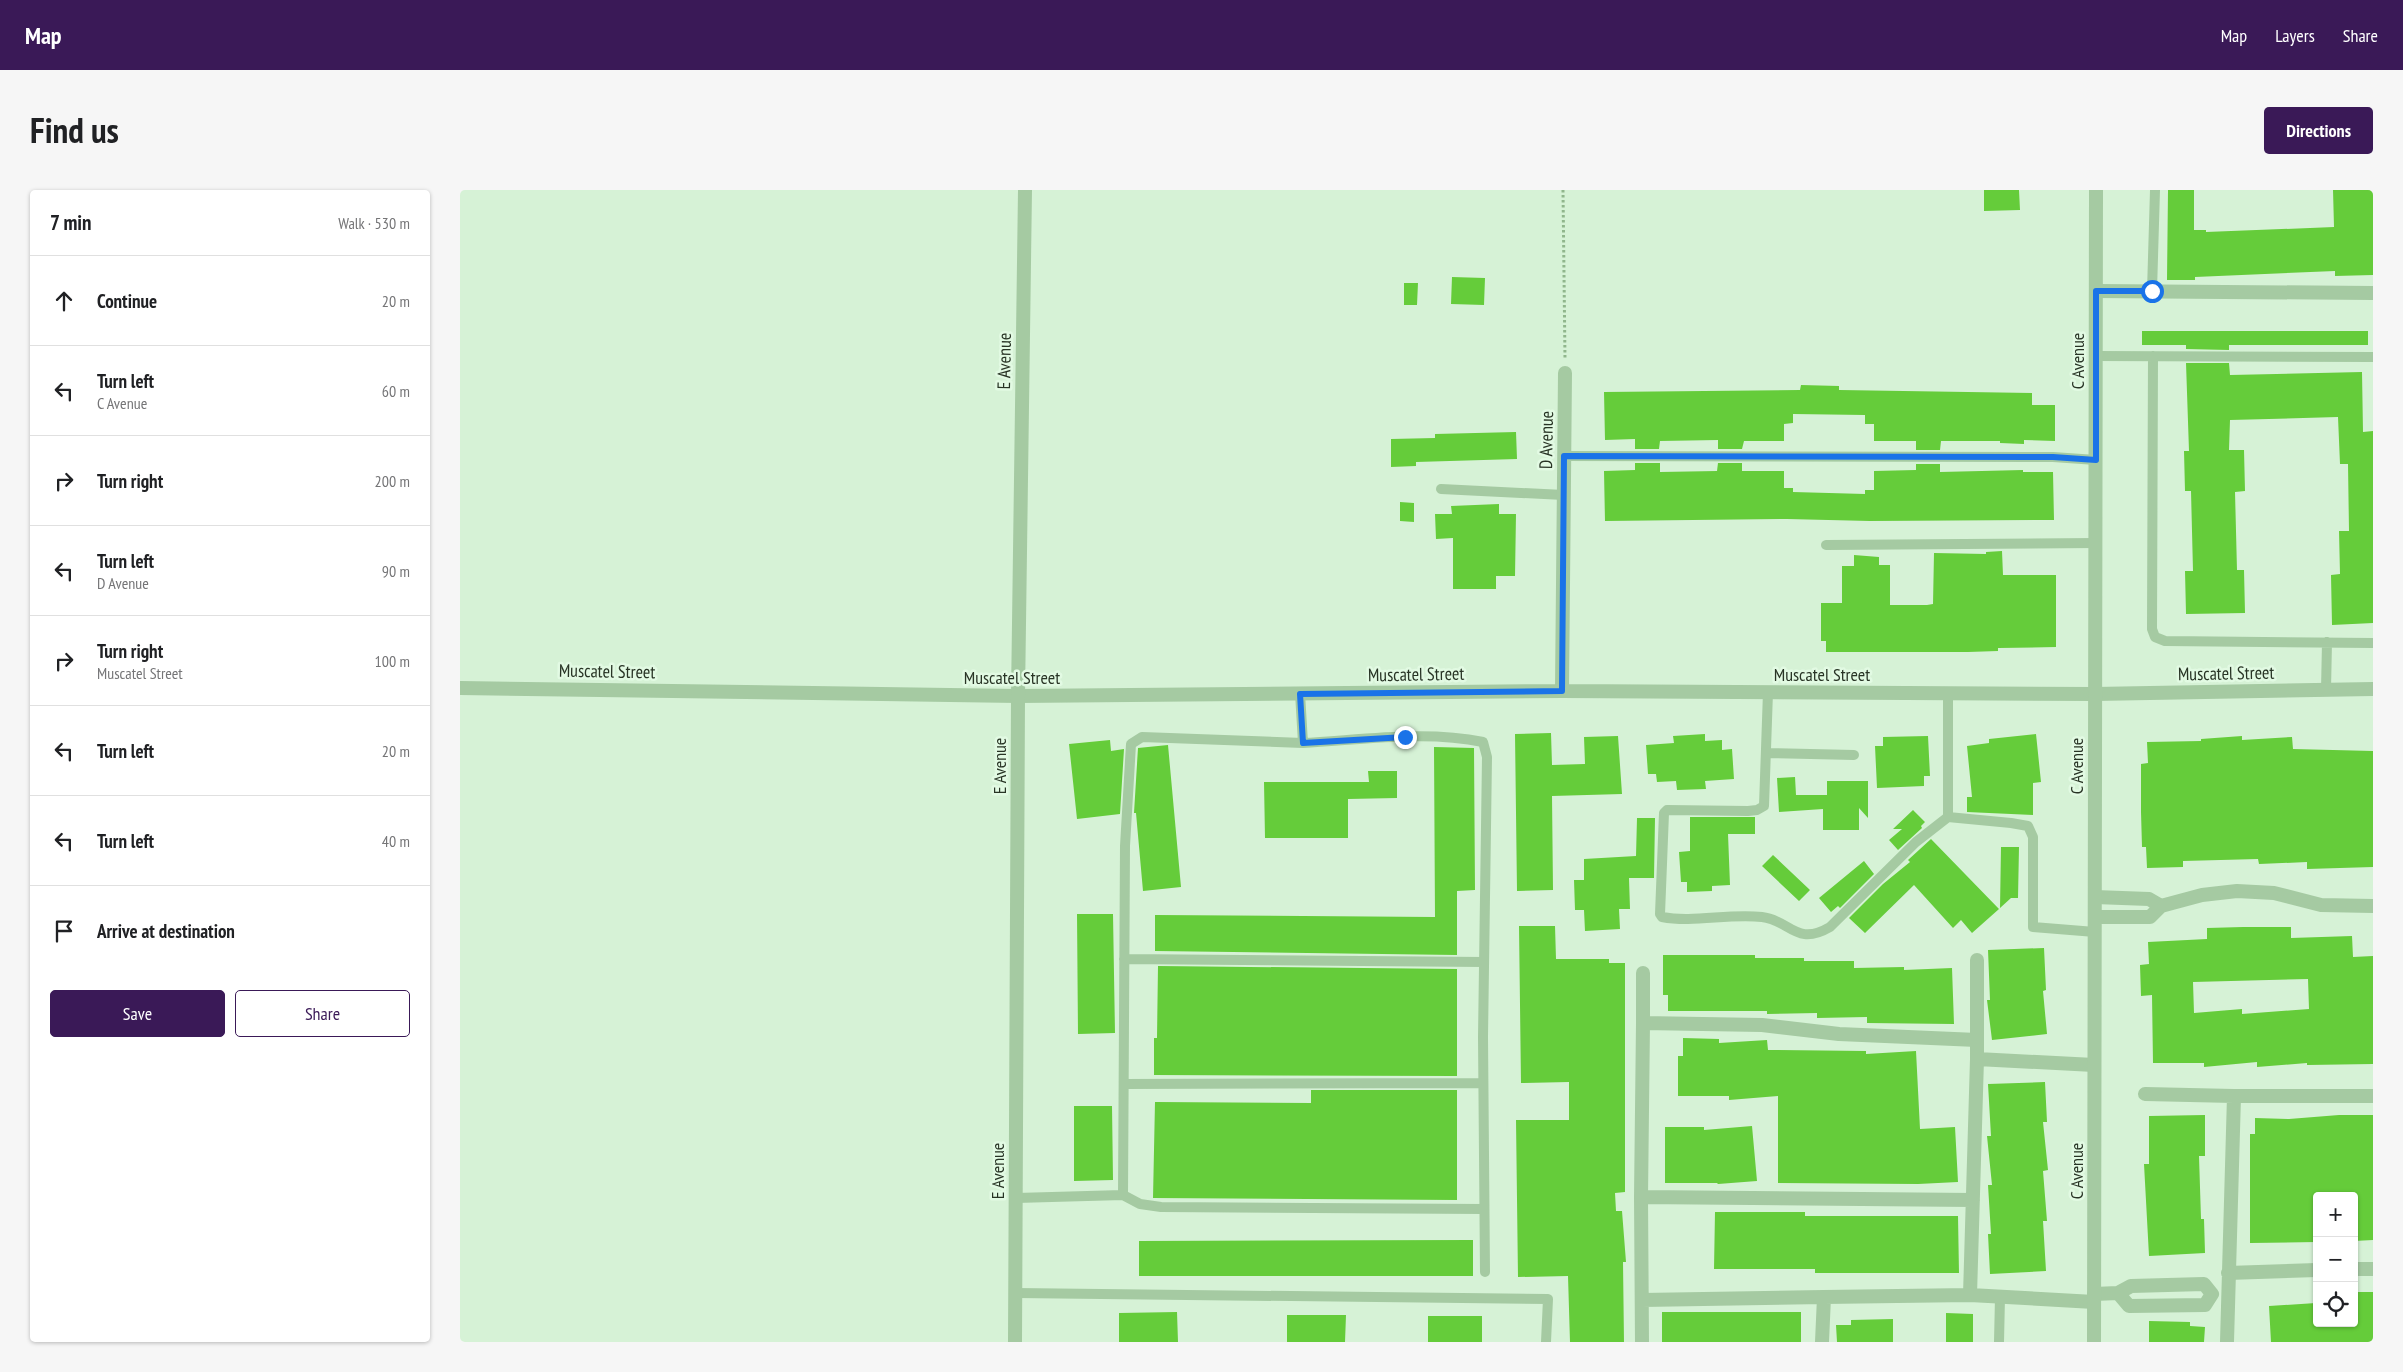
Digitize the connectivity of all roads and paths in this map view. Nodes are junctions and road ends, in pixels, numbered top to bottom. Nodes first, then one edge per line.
1 (1025, 190) edge
2 (1562, 190) edge
3 (2096, 190) edge
4 (2155, 190) edge
5 (2096, 291) junction
6 (2152, 291) junction
7 (2373, 293) edge
8 (2096, 356) junction
9 (2153, 356) junction
10 (2373, 357) edge
11 (1565, 373) joint
12 (1564, 456) junction
13 (2096, 460) junction
14 (1441, 489) dead end
15 (1564, 495) junction
16 (2096, 543) junction
17 (1826, 545) dead end
18 (2327, 642) junction
19 (2373, 643) edge
20 (460, 688) edge
21 (2373, 689) edge
22 (2326, 690) junction
23 (1562, 691) junction
24 (1768, 692) junction
25 (1948, 693) junction
26 (1300, 694) junction
27 (2095, 694) junction
28 (1018, 696) junction
29 (1303, 743) junction
30 (1767, 753) junction
31 (1854, 755) dead end
32 (1948, 817) junction
33 (2095, 897) junction
34 (2161, 906) junction
35 (2373, 906) edge
36 (2095, 917) junction
37 (2094, 932) junction
38 (1124, 959) junction
39 (1977, 960) dead end
40 (1484, 962) junction
41 (1643, 973) dead end
42 (1643, 1023) junction
43 (1977, 1040) junction
44 (1977, 1059) junction
45 (2094, 1065) junction
46 (1483, 1083) junction
47 (1124, 1084) junction
48 (2145, 1094) dead end
49 (2234, 1096) junction
50 (2373, 1096) edge
51 (1123, 1195) junction
52 (1641, 1197) junction
53 (1016, 1198) junction
54 (1972, 1200) junction
55 (1484, 1209) junction
56 (2358, 1269) edge
57 (2373, 1269) edge
58 (2313, 1270) edge
59 (1485, 1272) dead end
60 (2228, 1273) junction
61 (1015, 1293) junction
62 (2118, 1293) junction
63 (2212, 1294) junction
64 (2228, 1294) junction
65 (1970, 1295) junction
66 (1824, 1297) junction
67 (2000, 1297) junction
68 (2094, 1298) junction
69 (1642, 1300) junction
70 (1015, 1342) edge
71 (1546, 1342) edge
72 (1642, 1342) edge
73 (1822, 1342) edge
74 (1998, 1342) edge
75 (2094, 1342) edge
76 (2227, 1342) edge

1 - 28 street, E Avenue
2 - 11 path
3 - 5 street, C Avenue
4 - 6 lane
5 - 6 street
5 - 8 street, C Avenue
6 - 7 street
8 - 9 lane
8 - 13 street, C Avenue
9 - 10 lane
9 - 18 lane
11 - 12 street, D Avenue
12 - 13 lane
12 - 15 street, D Avenue
13 - 16 street, C Avenue
14 - 15 lane
15 - 23 street, D Avenue
16 - 17 lane
16 - 27 street, C Avenue
18 - 19 lane
18 - 22 lane
20 - 28 street, Muscatel Street
21 - 22 street, Muscatel Street
22 - 27 street, Muscatel Street
23 - 24 street, Muscatel Street
23 - 26 street, Muscatel Street
24 - 25 street, Muscatel Street
24 - 30 lane
25 - 27 street, Muscatel Street
25 - 32 lane
26 - 28 street, Muscatel Street
26 - 29 lane
27 - 33 street, C Avenue
28 - 53 street, E Avenue
29 - 38 lane
29 - 40 lane
30 - 31 lane
30 - 32 lane
32 - 37 lane
33 - 34 street
33 - 36 street, C Avenue
34 - 35 street
34 - 36 street
36 - 37 street, C Avenue
37 - 45 street, C Avenue
38 - 40 lane
38 - 47 lane
39 - 43 street
40 - 46 lane
41 - 42 street
42 - 43 street
42 - 52 street
43 - 44 street
44 - 45 street
44 - 54 street
45 - 68 street, C Avenue
46 - 47 lane
46 - 55 lane
47 - 51 lane
48 - 49 street
49 - 50 street
49 - 60 street
51 - 53 lane
51 - 55 lane
52 - 54 street
52 - 69 street
53 - 61 street, E Avenue
54 - 65 street
55 - 59 lane
56 - 57 street
58 - 60 street
60 - 64 street
61 - 70 street, E Avenue
61 - 71 lane
62 - 63 street
62 - 63 street
62 - 68 street
63 - 64 street
64 - 76 street
65 - 66 street
65 - 67 street
66 - 69 street
66 - 73 street
67 - 68 street
67 - 74 lane
68 - 75 street, C Avenue
69 - 72 street

